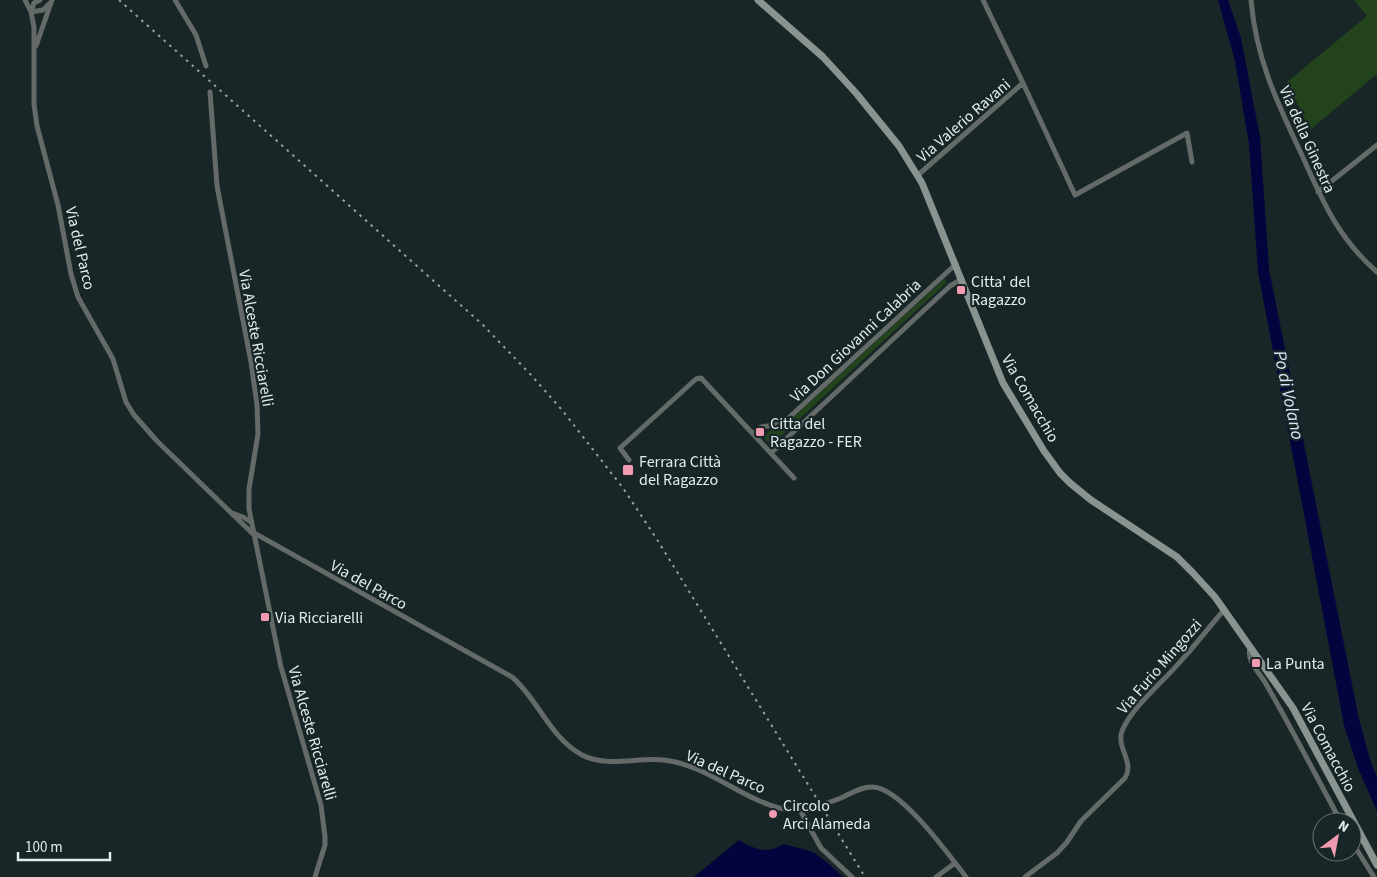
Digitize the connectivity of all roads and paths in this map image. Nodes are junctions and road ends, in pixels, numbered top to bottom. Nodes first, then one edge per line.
1 (25, 0) edge
2 (41, 0) edge
3 (52, 0) edge
4 (175, 0) edge
5 (758, 0) edge
6 (983, 0) edge
7 (1251, 0) edge
8 (31, 12) junction
9 (35, 51) junction
10 (206, 66) dead end
11 (1023, 83) junction
12 (210, 92) dead end
13 (1377, 145) edge
14 (1192, 162) dead end
15 (918, 175) junction
16 (1318, 192) junction
17 (956, 264) junction
18 (1377, 272) edge
19 (962, 279) junction
20 (753, 434) junction
21 (771, 452) junction
22 (629, 460) dead end
23 (794, 478) dead end
24 (231, 513) junction
25 (239, 521) junction
26 (252, 523) junction
27 (254, 535) junction
28 (1224, 610) junction
29 (1250, 646) junction
30 (800, 810) junction
31 (1336, 812) edge
32 (1362, 858) edge
33 (955, 863) junction
34 (1377, 865) edge
35 (315, 877) edge
36 (852, 877) edge
37 (936, 877) edge
38 (966, 877) edge
39 (1025, 877) edge
40 (1374, 877) edge

1 - 8 street, Via del Parco
2 - 8 street
3 - 8 street
3 - 9 street
4 - 10 street
5 - 15 main road, Via Comacchio
6 - 11 street, Via Valerio Ravani
7 - 16 street, Via della Ginestra
8 - 9 street, Via del Parco
9 - 24 street, Via del Parco
11 - 14 street, Via Valerio Ravani
11 - 15 street, Via Valerio Ravani
12 - 26 street, Via Alceste Ricciarelli
13 - 16 street
15 - 17 main road, Via Comacchio
16 - 18 street, Via della Ginestra
17 - 19 main road, Via Comacchio
17 - 20 street, Via Don Giovanni Calabria
19 - 21 street, Via Don Giovanni Calabria
19 - 28 main road, Via Comacchio
20 - 21 street
20 - 22 street
21 - 23 street
24 - 25 street, Via del Parco
24 - 26 street, Via del Parco
25 - 26 street
25 - 27 street, Via del Parco
26 - 27 street, Via Alceste Ricciarelli
27 - 30 street, Via del Parco
27 - 35 street, Via Alceste Ricciarelli
28 - 29 main road, Via Comacchio
28 - 39 street, Via Furio Mingozzi
29 - 31 street, Via Comacchio
29 - 34 main road, Via Comacchio
30 - 33 street, Via del Parco
30 - 36 street
32 - 40 street
33 - 37 street
33 - 38 street, Via del Parco

